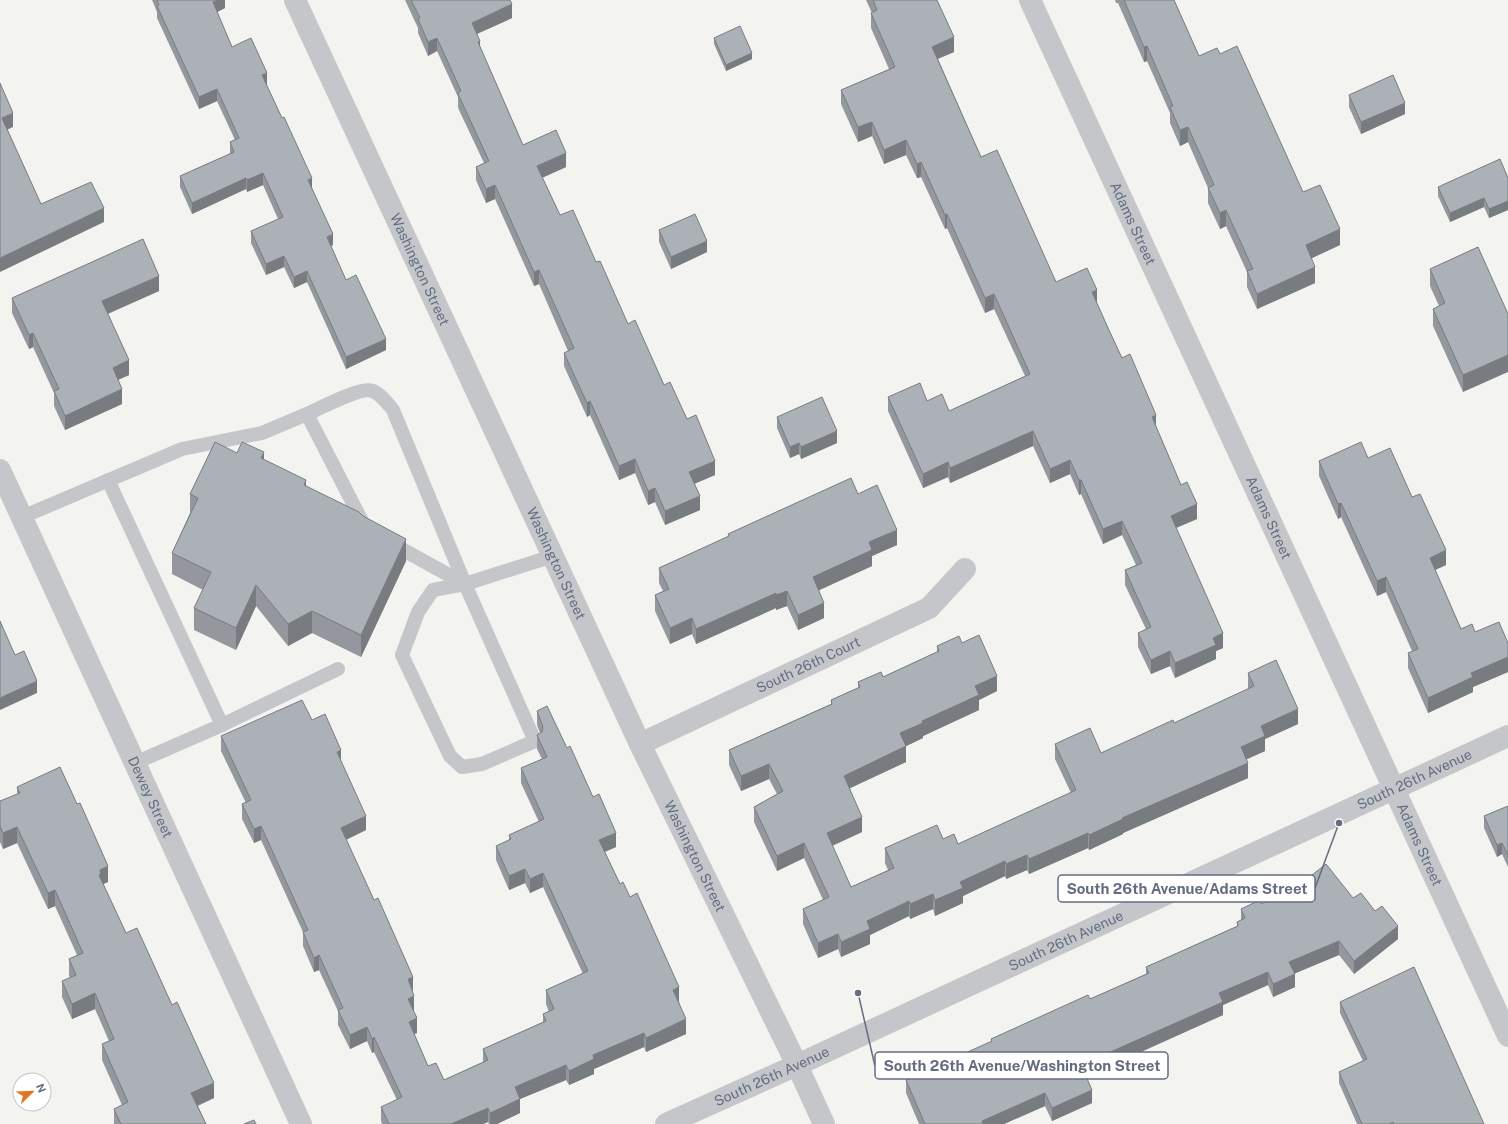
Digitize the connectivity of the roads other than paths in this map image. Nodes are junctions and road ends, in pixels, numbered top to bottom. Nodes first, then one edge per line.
1 (295, 0) edge
2 (1030, 0) edge
3 (308, 414) junction
4 (0, 470) edge
5 (108, 480) junction
6 (22, 517) junction
7 (553, 556) junction
8 (965, 569) dead end
9 (465, 584) junction
10 (338, 669) dead end
11 (222, 725) junction
12 (1508, 736) edge
13 (640, 744) junction
14 (135, 763) junction
15 (1394, 788) junction
16 (1508, 1036) edge
17 (796, 1065) junction
18 (301, 1124) edge
19 (666, 1124) edge
20 (824, 1124) edge

1 - 7 street, Washington Street
2 - 15 street, Adams Street
3 - 5 lane
3 - 9 lane
3 - 9 lane
4 - 6 street, Dewey Street
5 - 6 lane
5 - 11 lane
6 - 14 street, Dewey Street
7 - 9 lane
7 - 13 street, Washington Street
8 - 13 street, South 26th Court
9 - 9 lane
10 - 11 lane
11 - 14 lane
12 - 15 street, South 26th Avenue
13 - 17 street, Washington Street
14 - 18 street, Dewey Street
15 - 16 street, Adams Street
15 - 17 street, South 26th Avenue
17 - 19 street, South 26th Avenue
17 - 20 street, Washington Street

